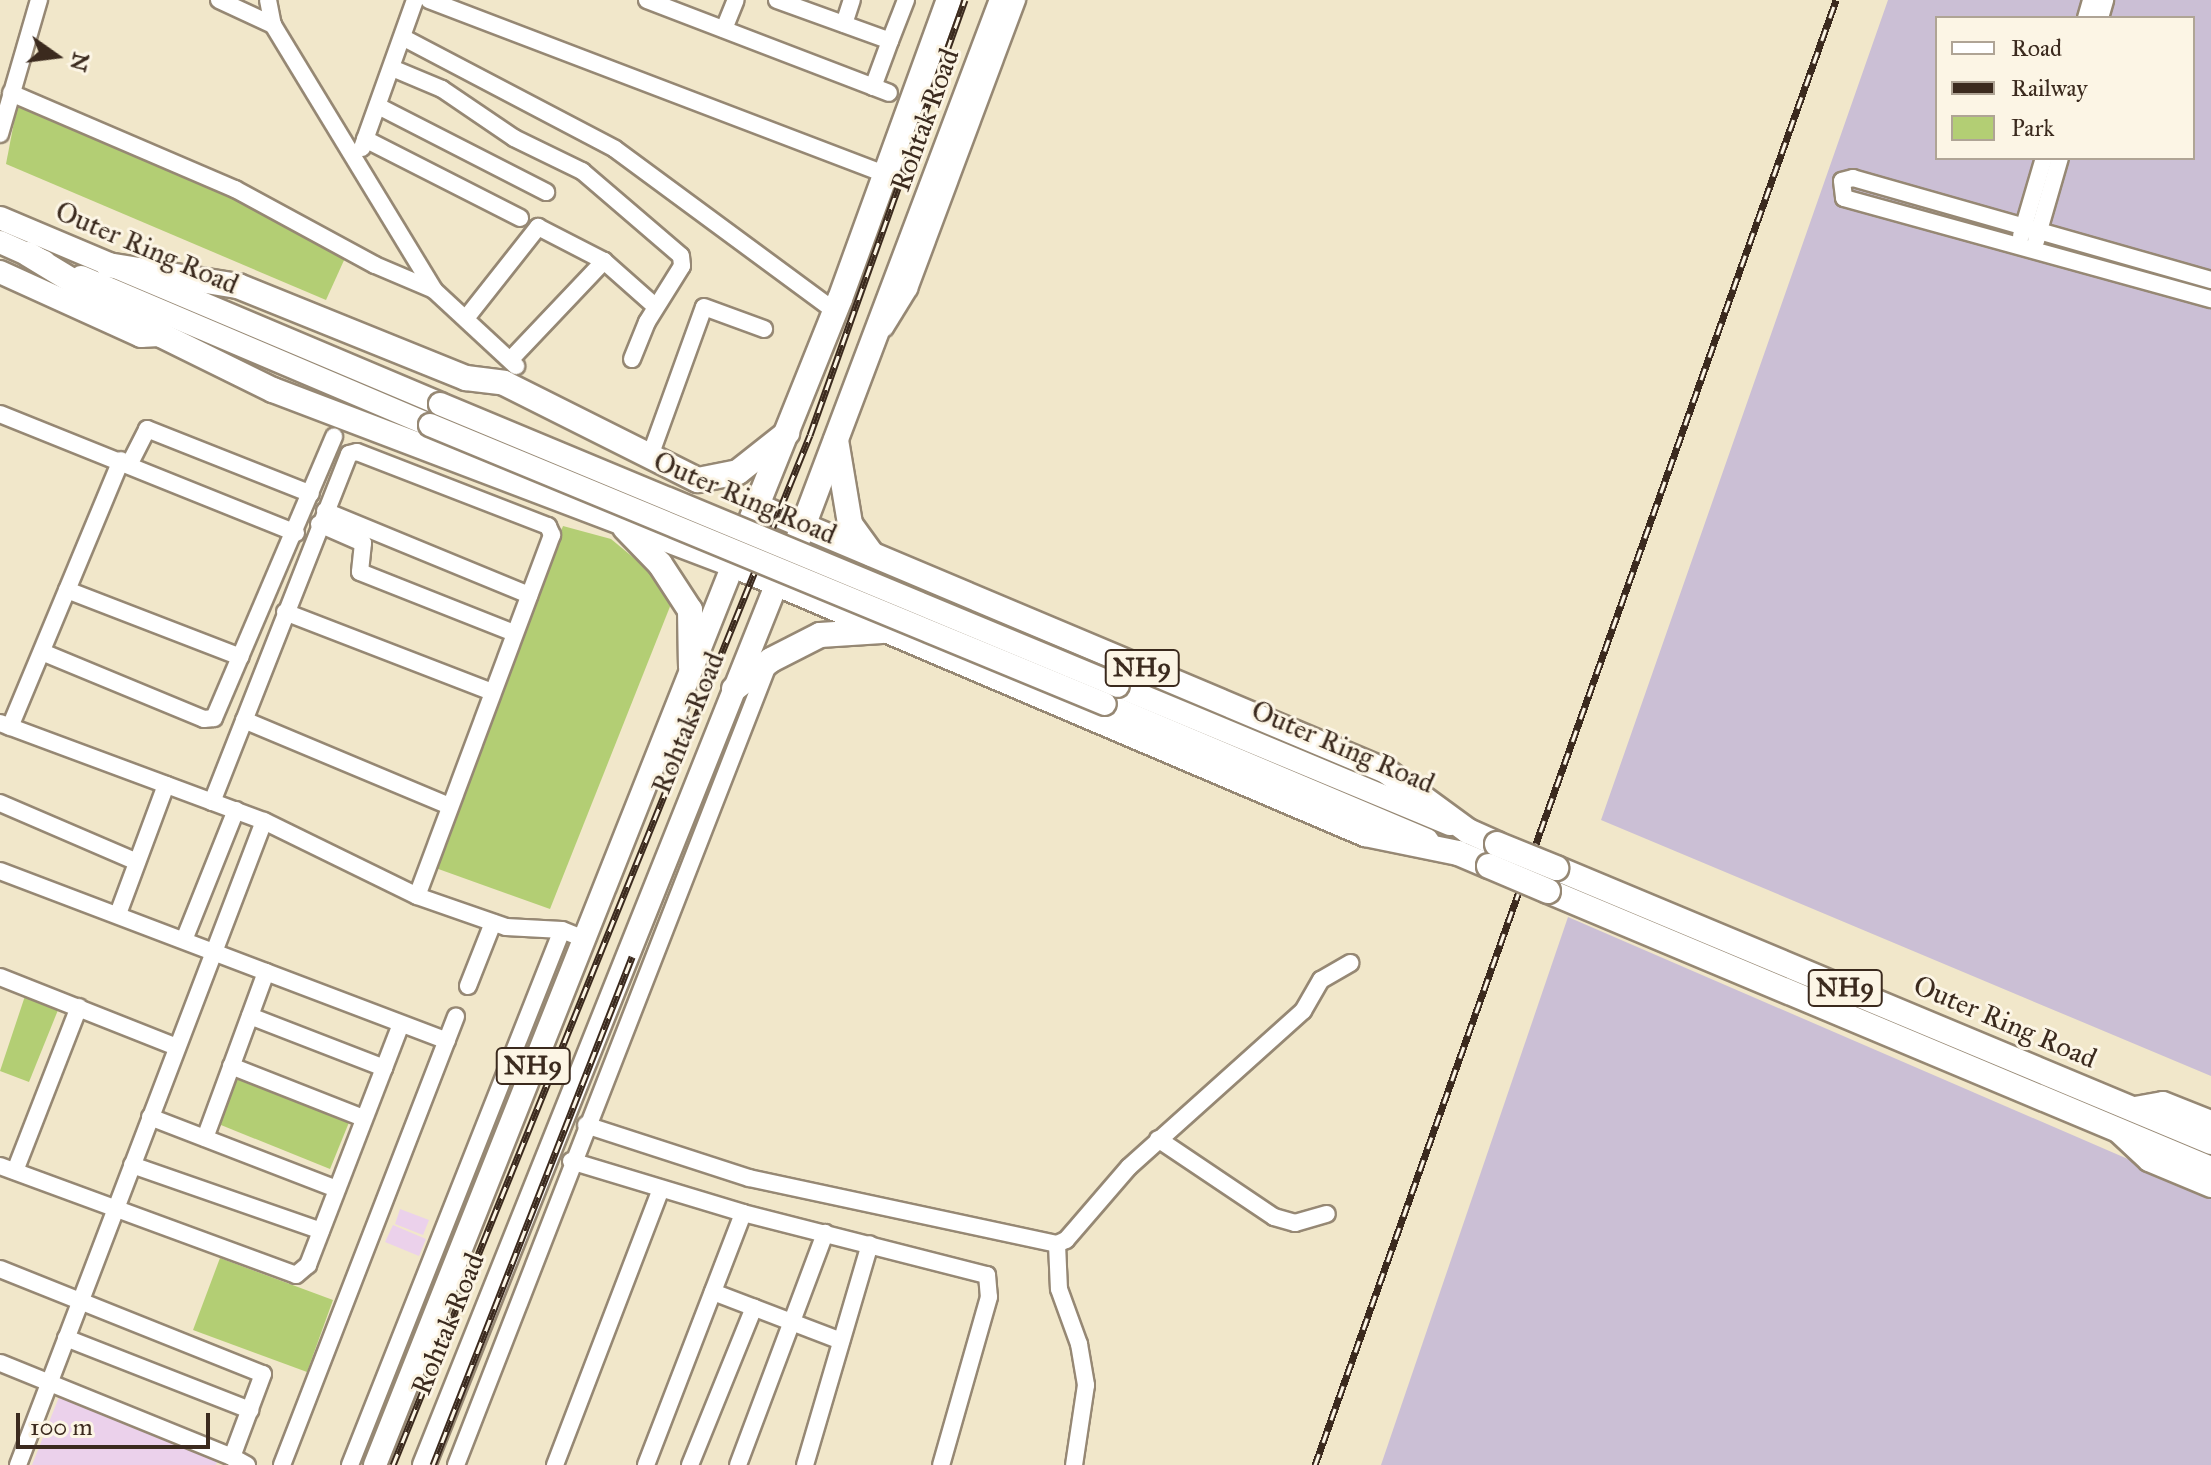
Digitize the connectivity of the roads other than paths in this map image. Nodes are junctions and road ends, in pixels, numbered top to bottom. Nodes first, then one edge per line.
1 (39, 0) edge
2 (219, 0) edge
3 (268, 0) edge
4 (415, 0) edge
5 (429, 0) edge
6 (736, 0) edge
7 (777, 0) edge
8 (852, 0) edge
9 (906, 0) edge
10 (949, 0) edge
11 (1002, 0) edge
12 (1017, 0) edge
13 (654, 1) edge
14 (844, 24) junction
15 (273, 25) junction
16 (724, 29) junction
17 (404, 38) junction
18 (890, 41) junction
19 (392, 68) junction
20 (11, 93) junction
21 (378, 106) junction
22 (0, 134) edge
23 (365, 139) junction
24 (357, 160) junction
25 (2044, 160) edge
26 (2059, 160) edge
27 (883, 173) junction
28 (546, 192) dead end
29 (0, 218) edge
30 (520, 218) dead end
31 (2032, 229) junction
32 (0, 242) edge
33 (2026, 247) junction
34 (28, 254) junction
35 (604, 261) junction
36 (108, 265) junction
37 (0, 272) edge
38 (2211, 280) edge
39 (434, 290) junction
40 (2211, 299) edge
41 (656, 307) junction
42 (835, 311) junction
43 (467, 317) junction
44 (764, 329) dead end
45 (161, 335) junction
46 (874, 343) junction
47 (632, 359) dead end
48 (0, 414) edge
49 (787, 433) junction
50 (334, 437) dead end
51 (836, 437) junction
52 (650, 456) junction
53 (126, 462) junction
54 (311, 494) junction
55 (757, 506) junction
56 (322, 517) junction
57 (620, 523) junction
58 (805, 525) junction
59 (296, 533) junction
60 (873, 554) junction
61 (733, 565) junction
62 (777, 583) junction
63 (941, 583) junction
64 (67, 590) junction
65 (529, 595) junction
66 (285, 612) junction
67 (888, 630) junction
68 (514, 633) junction
69 (916, 642) junction
70 (42, 652) junction
71 (241, 657) junction
72 (771, 660) junction
73 (691, 667) junction
74 (734, 689) junction
75 (492, 692) junction
76 (1112, 695) junction
77 (244, 720) junction
78 (5, 725) edge
79 (166, 785) junction
80 (212, 802) junction
81 (0, 803) edge
82 (450, 806) junction
83 (236, 810) junction
84 (264, 821) junction
85 (1463, 842) junction
86 (1493, 855) junction
87 (137, 862) junction
88 (0, 871) edge
89 (417, 896) junction
90 (118, 914) junction
91 (656, 916) junction
92 (493, 923) junction
93 (572, 934) junction
94 (184, 940) junction
95 (214, 952) junction
96 (1350, 963) dead end
97 (266, 972) junction
98 (0, 977) edge
99 (468, 986) dead end
100 (79, 1007) junction
101 (250, 1016) junction
102 (456, 1017) dead end
103 (401, 1024) junction
104 (447, 1041) junction
105 (177, 1047) junction
106 (231, 1066) junction
107 (384, 1068) junction
108 (2135, 1108) junction
109 (150, 1117) junction
110 (363, 1118) junction
111 (2211, 1122) edge
112 (586, 1125) junction
113 (2115, 1129) junction
114 (205, 1138) junction
115 (1158, 1139) junction
116 (2211, 1142) edge
117 (571, 1161) junction
118 (132, 1165) junction
119 (7, 1169) edge
120 (2211, 1169) edge
121 (2211, 1186) edge
122 (337, 1189) junction
123 (661, 1189) junction
124 (115, 1210) junction
125 (743, 1213) junction
126 (1327, 1214) dead end
127 (321, 1231) junction
128 (825, 1233) junction
129 (870, 1244) junction
130 (1057, 1244) junction
131 (0, 1269) edge
132 (713, 1292) junction
133 (81, 1300) junction
134 (754, 1307) junction
135 (790, 1321) junction
136 (66, 1338) junction
137 (841, 1341) junction
138 (0, 1363) edge
139 (50, 1382) junction
140 (250, 1410) junction
141 (240, 1461) edge
142 (18, 1465) edge
143 (282, 1465) edge
144 (350, 1465) edge
145 (375, 1465) edge
146 (424, 1465) edge
147 (456, 1465) edge
148 (555, 1465) edge
149 (646, 1465) edge
150 (690, 1465) edge
151 (738, 1465) edge
152 (805, 1465) edge
153 (941, 1465) edge
154 (1074, 1465) edge

1 - 20 street
2 - 15 street
3 - 15 street
4 - 17 street
5 - 27 street
6 - 16 street
7 - 14 street
8 - 14 street
9 - 18 street
10 - 27 highway, Rohtak Road / NH9
11 - 46 highway, Rohtak Road / NH9
12 - 46 street
13 - 16 street
14 - 18 street
15 - 24 street
16 - 18 street
17 - 19 street
17 - 42 street
19 - 21 street
19 - 41 street
20 - 22 street
20 - 39 street
21 - 23 street
21 - 28 street
23 - 24 street
23 - 30 street
24 - 39 street
25 - 31 street
26 - 31 street
27 - 42 highway, Rohtak Road / NH9
29 - 36 main road, Outer Ring Road
31 - 33 street
31 - 33 street
31 - 38 street
32 - 34 main road, Outer Ring Road
33 - 40 street
34 - 45 highway, Outer Ring Road
34 - 76 main road, Outer Ring Road, bridge
35 - 41 street
35 - 43 street
35 - 43 street
36 - 52 highway
36 - 76 main road, Outer Ring Road, bridge
37 - 45 main road
39 - 43 street
41 - 47 street
42 - 49 highway, Rohtak Road / NH9
44 - 52 street
45 - 57 highway, Outer Ring Road
46 - 51 highway, Rohtak Road / NH9
48 - 53 street
49 - 52 highway
49 - 55 highway, Rohtak Road / NH9
50 - 54 street
51 - 58 highway, Rohtak Road / NH9
51 - 60 highway
53 - 54 street
53 - 59 street
53 - 64 street
54 - 59 street
55 - 58 highway, Outer Ring Road
55 - 61 highway, Rohtak Road / NH9
56 - 65 street
56 - 65 street
56 - 66 street
56 - 68 street
57 - 61 highway, Outer Ring Road
57 - 73 highway
58 - 60 highway, Outer Ring Road / NH9
58 - 62 highway, Rohtak Road / NH9
59 - 71 street
60 - 63 highway, Outer Ring Road / NH9
61 - 62 highway, Outer Ring Road / NH9
61 - 73 main road, Rohtak Road / NH9
62 - 67 highway, Outer Ring Road / NH9
62 - 74 main road, Rohtak Road / NH9
63 - 69 highway
63 - 85 highway, Outer Ring Road / NH9
64 - 70 street
64 - 71 street
65 - 68 street
66 - 75 street
66 - 77 street
67 - 69 highway, Outer Ring Road / NH9
67 - 72 highway
68 - 75 street
69 - 85 highway, Outer Ring Road / NH9
70 - 71 street
70 - 78 street
72 - 74 highway
72 - 91 street
73 - 93 main road, Rohtak Road / NH9
74 - 91 main road, Rohtak Road / NH9
75 - 82 street
76 - 85 main road, Outer Ring Road
77 - 80 street
77 - 82 street
78 - 79 street
79 - 80 street
79 - 87 street
80 - 83 street
81 - 87 street
82 - 89 street
83 - 84 street
83 - 94 street
84 - 89 street
84 - 95 street
85 - 86 highway, Outer Ring Road
86 - 108 highway, Outer Ring Road / NH9, bridge
86 - 113 highway, Outer Ring Road, bridge
87 - 90 street
88 - 90 street
89 - 92 street
90 - 94 street
91 - 112 street
91 - 146 main road, Rohtak Road / NH9
92 - 93 street
92 - 99 street
93 - 144 street
93 - 145 main road, Rohtak Road / NH9
94 - 95 street
95 - 97 street
95 - 105 street
96 - 115 street
97 - 101 street
97 - 103 street
98 - 100 street
100 - 105 street
100 - 119 street
101 - 106 street
101 - 107 street
102 - 104 street
103 - 104 street
103 - 107 street
104 - 143 street
105 - 109 street
106 - 110 street
106 - 114 street
107 - 110 street
108 - 111 main road, Outer Ring Road
108 - 116 highway, NH9
109 - 114 street
109 - 118 street
110 - 122 street
112 - 117 street
112 - 130 street
113 - 120 highway, Outer Ring Road
113 - 121 main road
114 - 122 street
115 - 126 street
115 - 130 street
117 - 123 street
117 - 147 street
118 - 124 street
118 - 127 street
119 - 124 street
122 - 127 street
123 - 125 street
123 - 148 street
124 - 127 street
124 - 133 street
125 - 128 street
125 - 132 street
128 - 129 street
128 - 135 street
129 - 137 street
129 - 153 street
130 - 154 street
131 - 133 street
132 - 134 street
132 - 149 street
133 - 136 street
133 - 140 street
134 - 135 street
134 - 150 street
135 - 137 street
135 - 151 street
136 - 139 street
136 - 140 street
137 - 152 street
138 - 139 street
139 - 141 street
139 - 142 street
140 - 141 street

